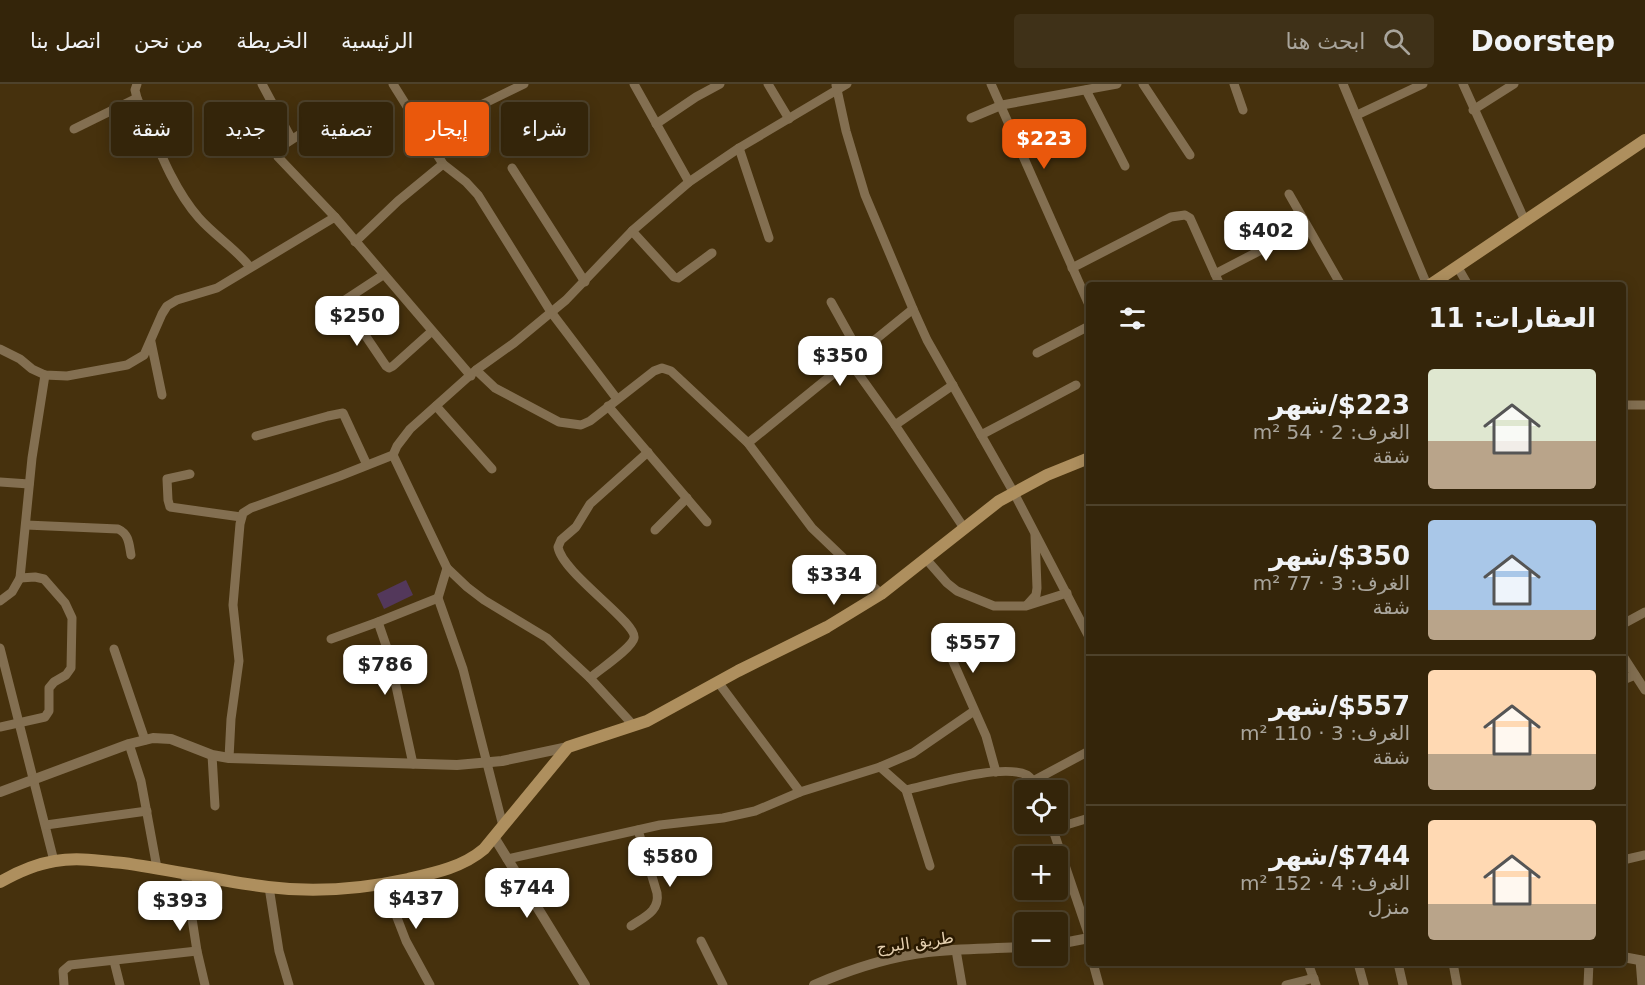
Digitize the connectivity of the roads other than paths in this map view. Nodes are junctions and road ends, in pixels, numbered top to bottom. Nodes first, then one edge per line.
1 (137, 84) edge
2 (262, 84) edge
3 (393, 84) edge
4 (524, 84) edge
5 (634, 84) edge
6 (768, 84) edge
7 (991, 84) edge
8 (1118, 84) edge
9 (1143, 84) edge
10 (1234, 84) edge
11 (1343, 84) edge
12 (1423, 84) edge
13 (1463, 84) edge
14 (1514, 84) edge
15 (715, 85) edge
16 (840, 86) edge
17 (1086, 90) junction
18 (137, 98) junction
19 (487, 102) edge
20 (405, 103) edge
21 (1002, 105) junction
22 (1243, 110) dead end
23 (1473, 110) junction
24 (1357, 115) junction
25 (970, 118) dead end
26 (789, 119) junction
27 (656, 124) junction
28 (74, 129) dead end
29 (299, 133) edge
30 (291, 138) junction
31 (1645, 140) edge
32 (739, 148) junction
33 (1190, 155) dead end
34 (438, 156) edge
35 (443, 164) junction
36 (1125, 166) dead end
37 (512, 168) dead end
38 (689, 182) junction
39 (1288, 194) dead end
40 (335, 217) junction
41 (1525, 221) junction
42 (632, 231) junction
43 (1310, 232) junction
44 (769, 238) dead end
45 (355, 242) junction
46 (712, 253) dead end
47 (1457, 266) junction
48 (250, 267) junction
49 (1072, 268) junction
50 (1215, 274) junction
51 (383, 275) junction
52 (585, 282) junction
53 (1219, 282) edge
54 (1339, 282) edge
55 (1427, 282) edge
56 (1433, 282) edge
57 (1466, 282) edge
58 (1086, 298) edge
59 (831, 302) dead end
60 (913, 309) junction
61 (551, 312) junction
62 (1086, 328) edge
63 (432, 332) junction
64 (151, 342) junction
65 (0, 349) edge
66 (1037, 353) dead end
67 (860, 354) junction
68 (850, 362) junction
69 (473, 373) junction
70 (45, 375) junction
71 (953, 385) junction
72 (1076, 385) dead end
73 (162, 395) dead end
74 (617, 399) junction
75 (1626, 405) edge
76 (1645, 405) edge
77 (436, 406) junction
78 (608, 406) junction
79 (895, 425) junction
80 (981, 435) junction
81 (256, 436) dead end
82 (748, 443) junction
83 (648, 452) junction
84 (393, 455) junction
85 (1086, 459) edge
86 (367, 465) junction
87 (492, 469) dead end
88 (190, 474) dead end
89 (0, 482) edge
90 (29, 484) junction
91 (1014, 493) junction
92 (687, 498) junction
93 (241, 516) junction
94 (707, 522) dead end
95 (26, 525) junction
96 (964, 528) junction
97 (654, 530) dead end
98 (1035, 532) junction
99 (131, 555) dead end
100 (926, 559) junction
101 (447, 567) junction
102 (20, 578) junction
103 (1067, 593) junction
104 (881, 594) junction
105 (438, 598) junction
106 (0, 601) edge
107 (1026, 606) junction
108 (1645, 612) edge
109 (378, 622) junction
110 (1626, 622) edge
111 (1086, 631) edge
112 (331, 639) dead end
113 (0, 648) edge
114 (947, 648) dead end
115 (114, 649) dead end
116 (1626, 661) edge
117 (1635, 675) junction
118 (590, 678) junction
119 (1626, 679) edge
120 (718, 682) junction
121 (1644, 687) edge
122 (974, 711) junction
123 (18, 722) junction
124 (634, 726) junction
125 (0, 727) edge
126 (145, 740) junction
127 (129, 744) junction
128 (568, 747) junction
129 (1086, 753) edge
130 (212, 755) junction
131 (229, 758) junction
132 (488, 763) junction
133 (413, 764) junction
134 (880, 767) junction
135 (996, 772) junction
136 (1033, 780) joint
137 (33, 781) junction
138 (906, 790) junction
139 (0, 792) edge
140 (800, 792) junction
141 (215, 806) dead end
142 (147, 810) junction
143 (1086, 819) edge
144 (1068, 823) edge
145 (46, 825) junction
146 (503, 826) junction
147 (638, 830) junction
148 (1055, 834) edge
149 (494, 837) junction
150 (1645, 855) edge
151 (507, 859) junction
152 (1626, 859) edge
153 (54, 861) junction
154 (930, 866) dead end
155 (157, 868) junction
156 (184, 873) junction
157 (0, 882) edge
158 (384, 884) junction
159 (269, 887) junction
160 (631, 926) dead end
161 (1086, 928) edge
162 (1086, 938) edge
163 (701, 941) dead end
164 (1068, 942) edge
165 (1014, 947) edge
166 (956, 950) junction
167 (197, 951) junction
168 (1626, 957) edge
169 (1642, 960) edge
170 (114, 961) junction
171 (1094, 966) edge
172 (1309, 966) edge
173 (1359, 966) edge
174 (1399, 966) edge
175 (1454, 966) edge
176 (1589, 966) edge
177 (1315, 981) edge
178 (1460, 984) edge
179 (64, 985) edge
180 (120, 985) edge
181 (206, 985) edge
182 (289, 985) edge
183 (430, 985) edge
184 (585, 985) edge
185 (723, 985) edge
186 (814, 985) edge
187 (962, 985) edge
188 (1099, 985) edge
189 (1286, 985) edge
190 (1364, 985) edge
191 (1402, 985) edge
192 (1588, 985) edge
193 (1642, 985) edge

1 - 18 street
2 - 30 street
3 - 20 street
4 - 19 street
5 - 27 street
6 - 26 street
7 - 21 street
8 - 17 street
9 - 33 street
10 - 22 street
11 - 24 street
12 - 24 street
13 - 23 street
14 - 23 street
15 - 27 street
16 - 26 street
16 - 60 street
17 - 21 street
17 - 36 street
18 - 28 street
18 - 48 street
21 - 25 street
21 - 49 street
23 - 41 street
24 - 55 street
26 - 32 street
27 - 38 street
29 - 30 street
30 - 40 street
31 - 41 main road
32 - 38 street
32 - 44 street
34 - 35 street
35 - 45 street
35 - 61 street
37 - 52 street
38 - 42 street
39 - 43 street
40 - 45 street
40 - 48 street
41 - 47 main road
42 - 46 street
42 - 52 street
43 - 50 street
43 - 54 street
45 - 51 street
47 - 56 main road
47 - 57 street
48 - 64 street
49 - 50 street
49 - 58 street
50 - 53 street
51 - 63 street
51 - 63 street
52 - 61 street
59 - 67 street
60 - 67 street
60 - 71 street
61 - 69 street
61 - 74 street
62 - 66 street
63 - 69 street
64 - 70 street
64 - 73 street
65 - 70 street
67 - 68 street
68 - 79 street
68 - 82 street
69 - 77 street
69 - 78 street
70 - 90 street
71 - 79 street
71 - 80 street
72 - 80 street
74 - 78 street
74 - 82 street
75 - 76 street
77 - 84 street
77 - 87 street
78 - 83 street
79 - 96 street
80 - 91 street
81 - 86 street
82 - 104 street
83 - 92 street
83 - 118 street
84 - 86 street
84 - 101 street
85 - 91 main road
86 - 93 street
88 - 93 street
89 - 90 street
90 - 95 street
91 - 96 main road
91 - 98 street
92 - 94 street
92 - 97 street
93 - 131 street
95 - 99 street
95 - 102 street
96 - 100 main road
98 - 103 street
98 - 107 street
100 - 104 main road
100 - 107 street
101 - 105 street
101 - 118 street
102 - 106 street
102 - 123 street
103 - 107 street
103 - 111 street
104 - 120 main road
105 - 109 street
105 - 132 street
108 - 110 street
109 - 112 street
109 - 133 street
113 - 123 street
114 - 122 street
115 - 126 street
116 - 117 street
117 - 119 street
117 - 121 street
118 - 124 street
120 - 124 main road
120 - 140 street
122 - 134 street
122 - 135 street
123 - 125 street
123 - 137 street
124 - 128 main road
126 - 127 street
126 - 130 street
127 - 137 street
127 - 142 street
128 - 132 street
128 - 146 main road
129 - 136 street
130 - 131 street
130 - 141 street
131 - 133 street
132 - 133 street
132 - 146 street
134 - 138 street
134 - 140 street
135 - 136 street
135 - 138 street
137 - 139 street
137 - 145 street
138 - 154 street
140 - 147 street
142 - 145 street
142 - 155 street
143 - 144 street
145 - 153 street
146 - 149 main road
147 - 151 street
147 - 160 street
148 - 161 street
149 - 151 street
149 - 158 main road
150 - 152 street
151 - 184 street
153 - 155 main road
153 - 157 main road
155 - 156 main road
156 - 159 main road
156 - 167 street
158 - 159 main road
158 - 183 street
159 - 182 street
162 - 164 street
163 - 185 street
165 - 166 street, طريق البرج
166 - 186 street, طريق البرج
166 - 187 street
167 - 170 street
167 - 181 street
168 - 169 street
169 - 193 street
170 - 179 street
170 - 180 street
171 - 188 street
172 - 177 street
173 - 190 street
174 - 191 street
175 - 178 street
176 - 192 street
177 - 189 street

